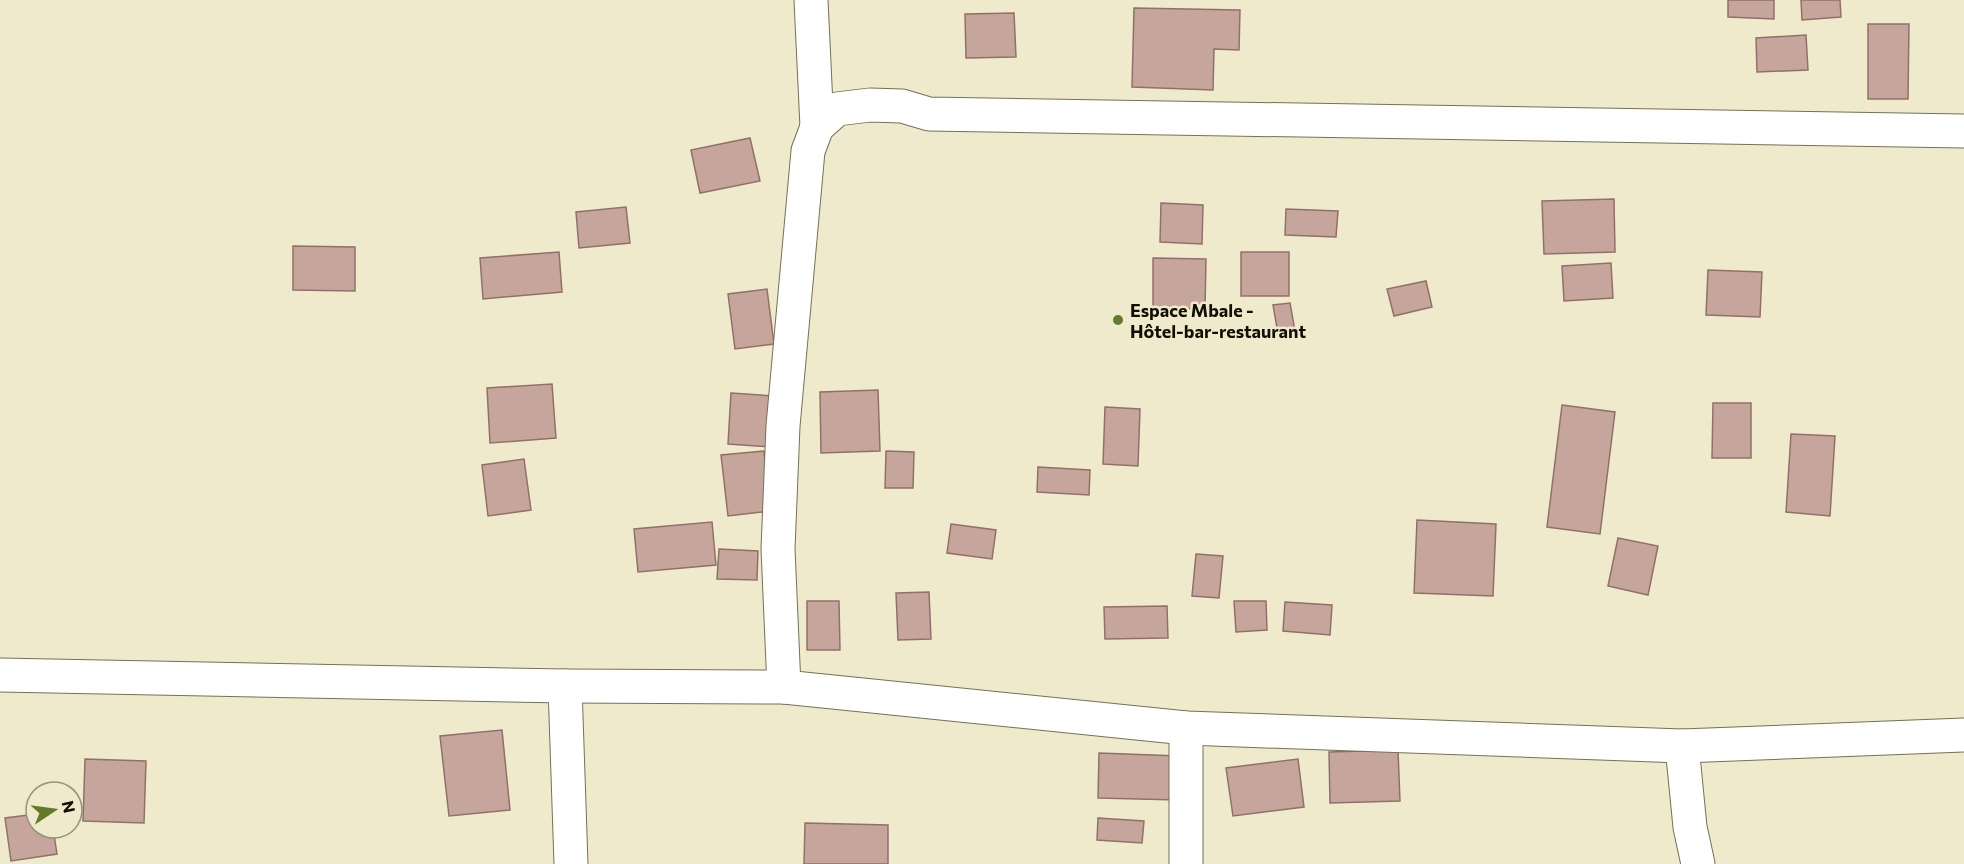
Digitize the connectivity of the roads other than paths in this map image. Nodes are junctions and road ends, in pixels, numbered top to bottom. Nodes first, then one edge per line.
1 (811, 0) edge
2 (817, 127) junction
3 (1964, 131) edge
4 (0, 675) edge
5 (565, 686) junction
6 (784, 687) junction
7 (1186, 728) junction
8 (1964, 735) edge
9 (1682, 746) junction
10 (571, 864) edge
11 (1186, 864) edge
12 (1698, 864) edge

1 - 2 street
2 - 3 street
2 - 6 street
4 - 5 street
5 - 6 street
5 - 10 street
6 - 7 street
7 - 9 street
7 - 11 street
8 - 9 street
9 - 12 street

